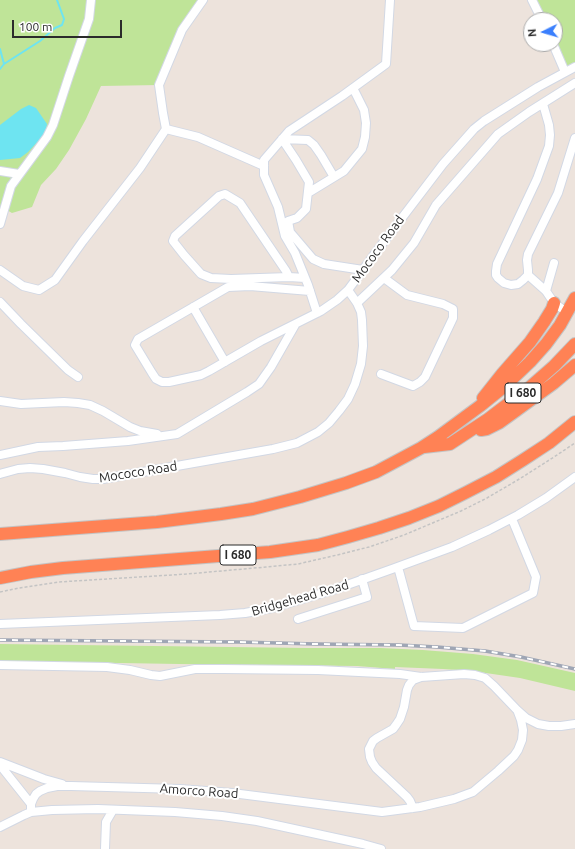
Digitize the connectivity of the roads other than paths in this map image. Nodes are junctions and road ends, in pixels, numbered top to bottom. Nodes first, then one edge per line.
1 (91, 0) edge
2 (203, 0) edge
3 (390, 0) edge
4 (532, 0) edge
5 (538, 12) edge
6 (556, 52) edge
7 (575, 67) edge
8 (565, 72) junction
9 (575, 83) edge
10 (353, 88) junction
11 (543, 104) junction
12 (166, 129) junction
13 (575, 138) edge
14 (282, 139) junction
15 (572, 158) edge
16 (264, 166) junction
17 (0, 171) edge
18 (19, 174) junction
19 (334, 177) junction
20 (308, 193) junction
21 (0, 224) edge
22 (554, 263) dead end
23 (0, 270) edge
24 (363, 270) junction
25 (528, 275) junction
26 (289, 277) junction
27 (305, 278) junction
28 (384, 278) junction
29 (348, 290) junction
30 (310, 291) junction
31 (546, 291) junction
32 (575, 298) edge
33 (0, 302) edge
34 (357, 302) junction
35 (554, 303) junction
36 (193, 307) junction
37 (318, 313) junction
38 (568, 313) junction
39 (295, 324) junction
40 (575, 344) edge
41 (225, 362) junction
42 (575, 365) edge
43 (381, 374) dead end
44 (78, 377) dead end
45 (0, 400) edge
46 (473, 411) junction
47 (575, 422) edge
48 (466, 434) junction
49 (165, 436) junction
50 (421, 448) junction
51 (0, 455) edge
52 (0, 474) edge
53 (575, 477) edge
54 (512, 519) junction
55 (0, 534) edge
56 (398, 567) junction
57 (0, 578) edge
58 (362, 579) junction
59 (298, 618) dead end
60 (0, 624) edge
61 (0, 665) edge
62 (421, 677) junction
63 (517, 710) junction
64 (575, 724) edge
65 (0, 762) edge
66 (0, 765) edge
67 (71, 786) junction
68 (31, 808) junction
69 (413, 808) junction
70 (113, 810) junction
71 (0, 827) edge
72 (105, 849) edge
73 (382, 849) edge

1 - 18 street
2 - 12 street
3 - 10 street
4 - 5 street
6 - 8 street
7 - 8 street, Mococo Road
8 - 24 street, Mococo Road
9 - 11 street
10 - 14 street
10 - 19 street
11 - 25 street
11 - 28 street
12 - 16 street
12 - 23 street
13 - 15 street
14 - 16 street
14 - 19 street
14 - 20 street
15 - 25 street
16 - 27 street
17 - 18 street
18 - 21 street
19 - 20 street
20 - 24 street
22 - 31 street
24 - 29 street, Mococo Road
25 - 31 street
26 - 26 street
26 - 27 street
27 - 30 street
28 - 34 street
28 - 43 street
29 - 34 street, Mococo Road
29 - 37 street
30 - 36 street
30 - 37 street
31 - 35 street
32 - 38 highway, I 680
33 - 44 street
34 - 52 street, Mococo Road
35 - 38 street
35 - 46 highway
36 - 41 street
36 - 41 street
37 - 39 street
38 - 46 highway, I 680
39 - 41 street
39 - 49 street
40 - 48 highway, I 680
42 - 48 highway, I 680
45 - 49 street
46 - 50 highway, I 680
47 - 57 highway, I 680
48 - 50 highway, I 680
49 - 51 street
50 - 55 highway, I 680
53 - 54 street, Bridgehead Road
54 - 56 street, Bridgehead Road
54 - 56 street
56 - 58 street, Bridgehead Road
58 - 59 street
58 - 60 street, Bridgehead Road
61 - 62 street
62 - 63 street
62 - 69 street
63 - 64 street
63 - 69 street
65 - 67 street
66 - 68 street
67 - 68 street, Amorco Road
67 - 69 street, Amorco Road
68 - 70 street
68 - 71 street
70 - 72 street
70 - 73 street

